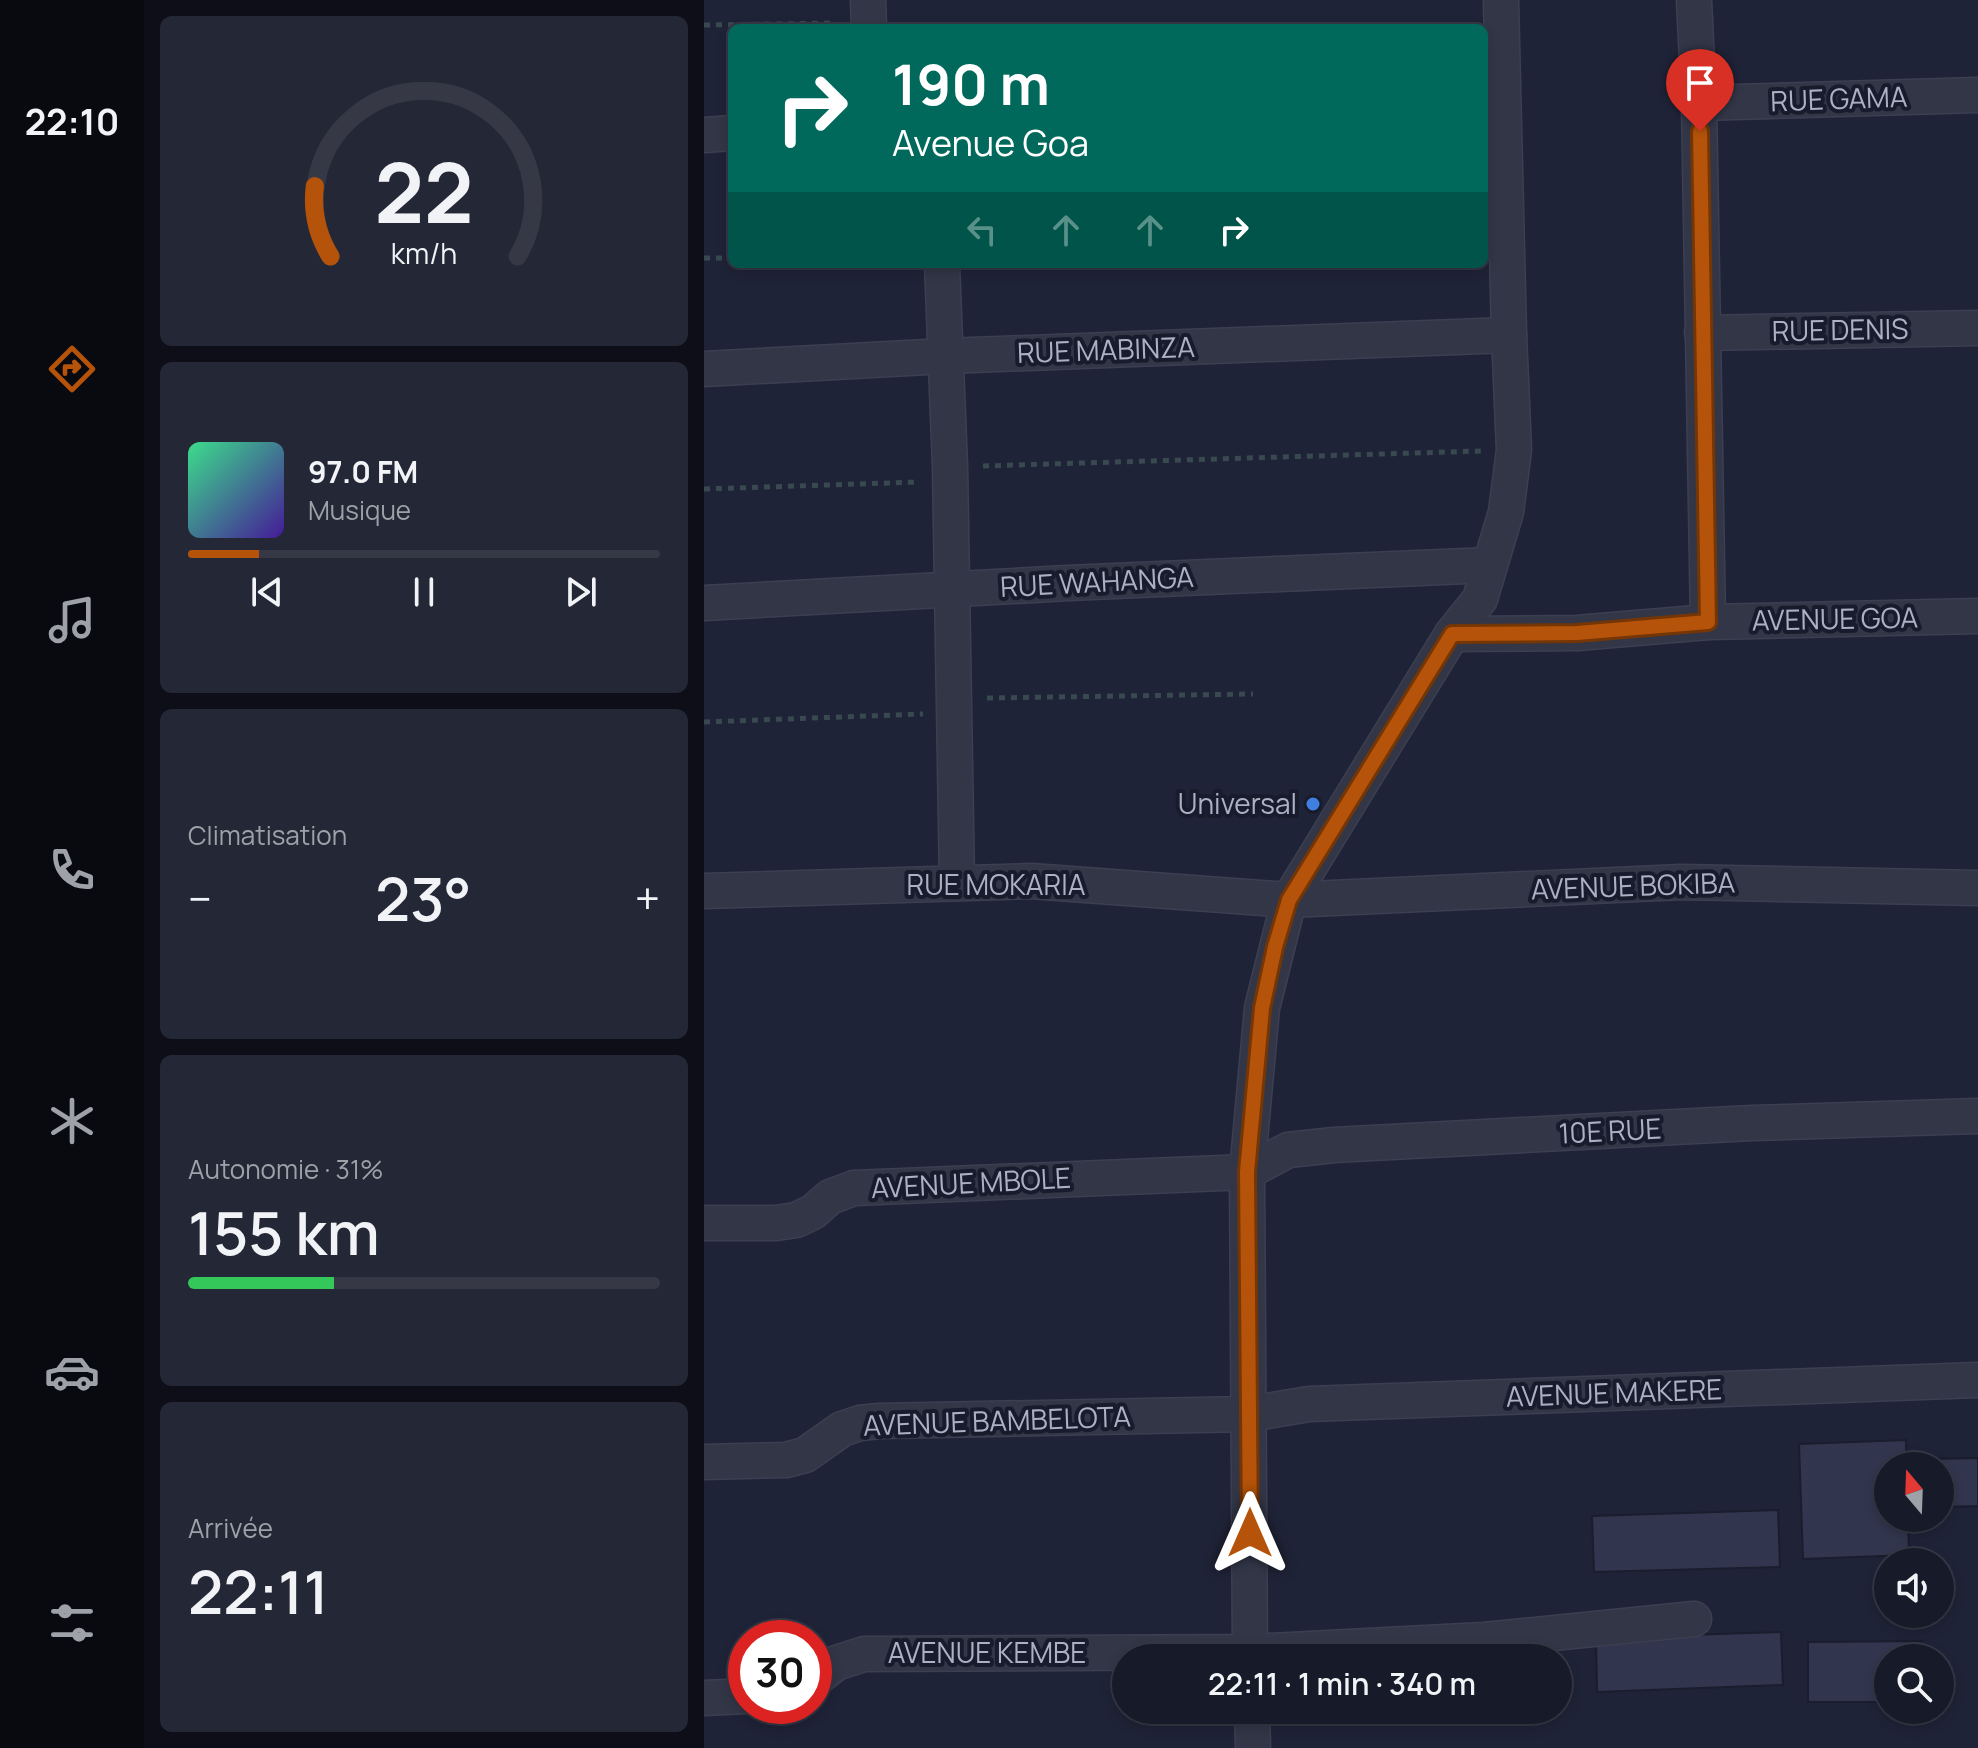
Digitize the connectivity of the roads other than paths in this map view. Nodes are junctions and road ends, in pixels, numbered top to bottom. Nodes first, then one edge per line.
1 (1501, 0) edge
2 (1694, 0) edge
3 (1978, 95) edge
4 (1699, 103) junction
5 (728, 133) edge
6 (704, 135) edge
7 (942, 268) edge
8 (1978, 328) edge
9 (1702, 333) junction
10 (1509, 335) junction
11 (946, 356) junction
12 (704, 369) edge
13 (1490, 565) junction
14 (951, 590) junction
15 (704, 603) edge
16 (1978, 616) edge
17 (1708, 622) junction
18 (1452, 634) junction
19 (957, 883) junction
20 (1978, 888) edge
21 (704, 891) edge
22 (1289, 900) junction
23 (1978, 1116) edge
24 (1247, 1172) junction
25 (704, 1223) edge
26 (1978, 1380) edge
27 (1250, 1414) junction
28 (704, 1462) edge
29 (1694, 1619) dead end
30 (1250, 1644) edge
31 (1422, 1644) edge
32 (1112, 1655) edge
33 (832, 1666) edge
34 (728, 1697) edge
35 (704, 1698) edge
36 (1252, 1724) edge
37 (1253, 1748) edge

1 - 10 street
2 - 4 street
3 - 4 street, RUE GAMA
4 - 9 street
5 - 6 street
7 - 11 street
8 - 9 street, RUE DENIS
9 - 17 street
10 - 11 street, RUE MABINZA
10 - 13 street
11 - 12 street, RUE MABINZA
11 - 14 street
13 - 14 street, RUE WAHANGA
13 - 18 street
14 - 15 street, RUE WAHANGA
14 - 19 street
16 - 17 street, AVENUE GOA
17 - 18 street, AVENUE GOA
18 - 22 street
19 - 21 street, RUE MOKARIA
19 - 22 street, RUE MOKARIA
20 - 22 street, AVENUE BOKIBA
22 - 24 street
23 - 24 street, 10E RUE
24 - 25 street, AVENUE MBOLE
24 - 27 street
26 - 27 street, AVENUE MAKERE
27 - 28 street, AVENUE BAMBELOTA
27 - 30 street
29 - 31 street, AVENUE KEMBE
32 - 33 street, AVENUE KEMBE
34 - 35 street
36 - 37 street

